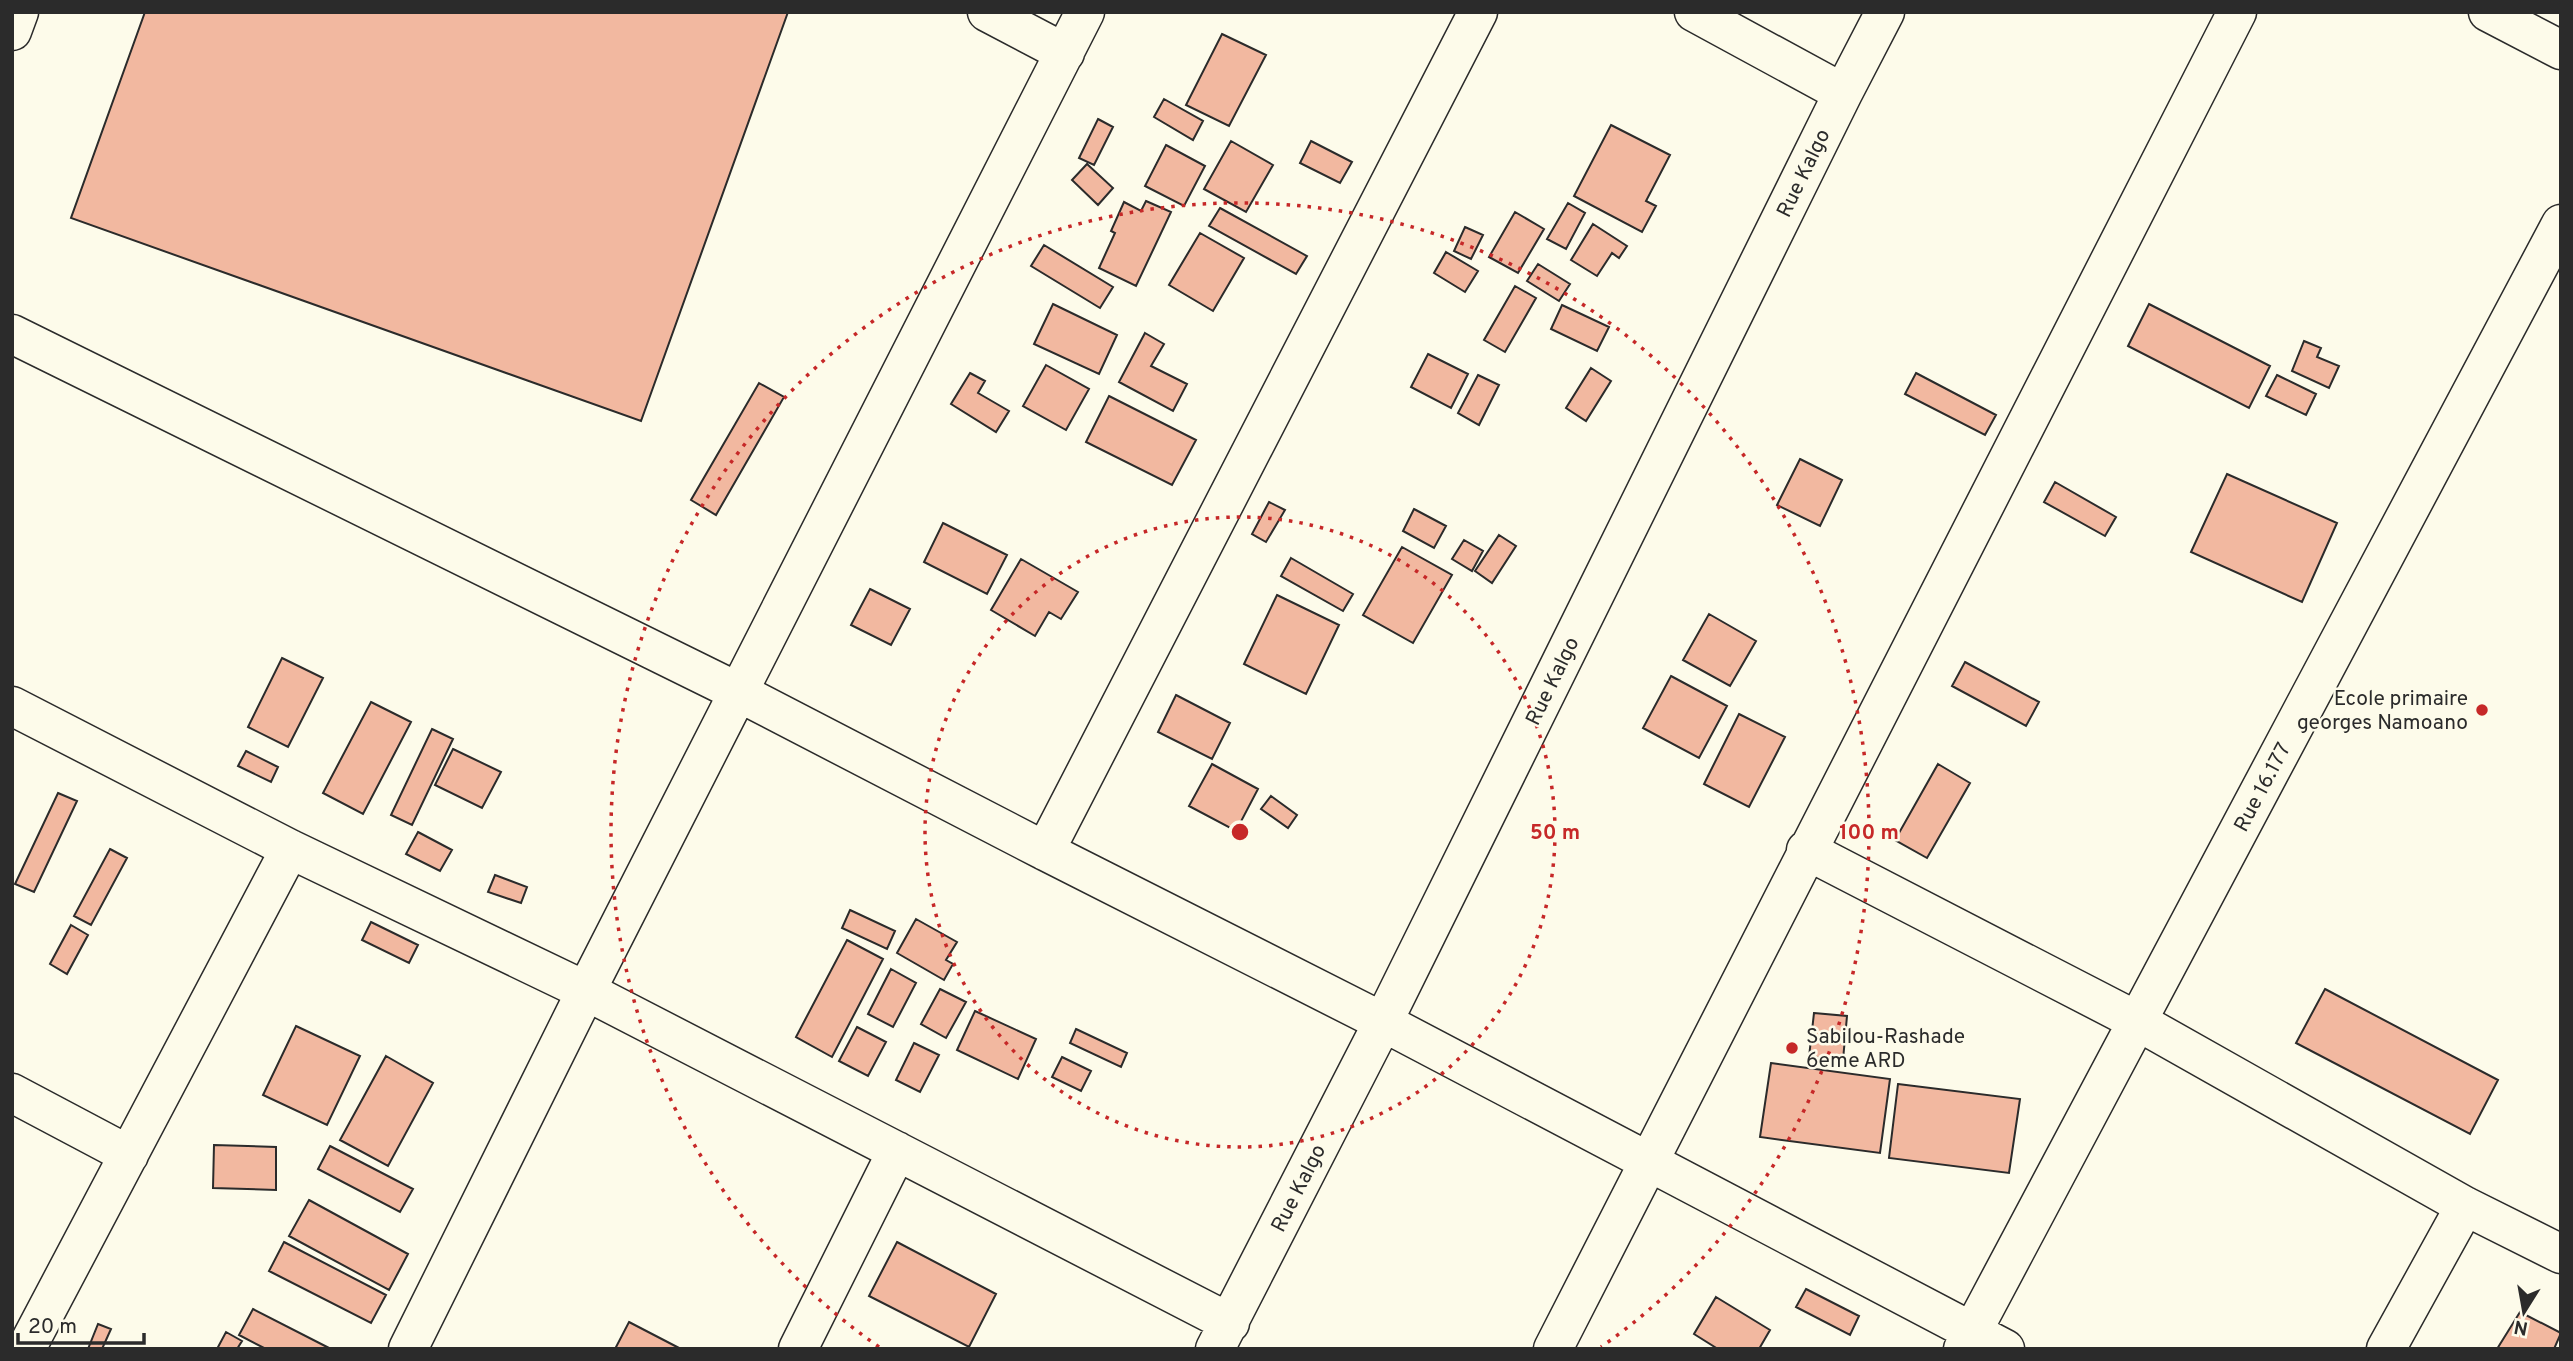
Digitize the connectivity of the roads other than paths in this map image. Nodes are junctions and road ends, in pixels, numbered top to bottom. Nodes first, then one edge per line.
1 (19, 12) edge
2 (987, 12) edge
3 (1085, 12) edge
4 (1478, 12) edge
5 (1694, 12) edge
6 (1885, 12) edge
7 (2236, 12) edge
8 (2488, 12) edge
9 (12, 31) edge
10 (2561, 50) edge
11 (1065, 53) junction
12 (1843, 93) junction
13 (2561, 225) edge
14 (12, 334) edge
15 (738, 692) junction
16 (12, 706) edge
17 (290, 849) junction
18 (1807, 850) junction
19 (1045, 851) junction
20 (586, 991) junction
21 (2137, 1021) junction
22 (1383, 1022) junction
23 (12, 1093) edge
24 (897, 1152) junction
25 (129, 1155) junction
26 (1647, 1163) junction
27 (2465, 1206) junction
28 (2561, 1254) edge
29 (1223, 1336) edge
30 (1967, 1340) edge
31 (26, 1349) edge
32 (408, 1349) edge
33 (798, 1349) edge
34 (1553, 1349) edge
35 (2005, 1349) edge
36 (2386, 1349) edge

1 - 9 street
2 - 11 street
3 - 11 street
4 - 19 street
5 - 12 street
6 - 12 street, Rue Kalgo
7 - 18 street
8 - 10 street
11 - 15 street
12 - 22 street, Rue Kalgo
13 - 21 street, Rue 16.177
14 - 15 street
15 - 19 street
15 - 20 street
16 - 17 street
17 - 20 street
17 - 25 street
18 - 21 street
18 - 26 street
19 - 22 street
20 - 24 street
20 - 32 street
21 - 27 street
21 - 30 street, Rue 16.177
22 - 26 street
22 - 29 street, Rue Kalgo
23 - 25 street
24 - 29 street
24 - 33 street
25 - 31 street
26 - 30 street
26 - 34 street
27 - 28 street
27 - 36 street
30 - 35 street

